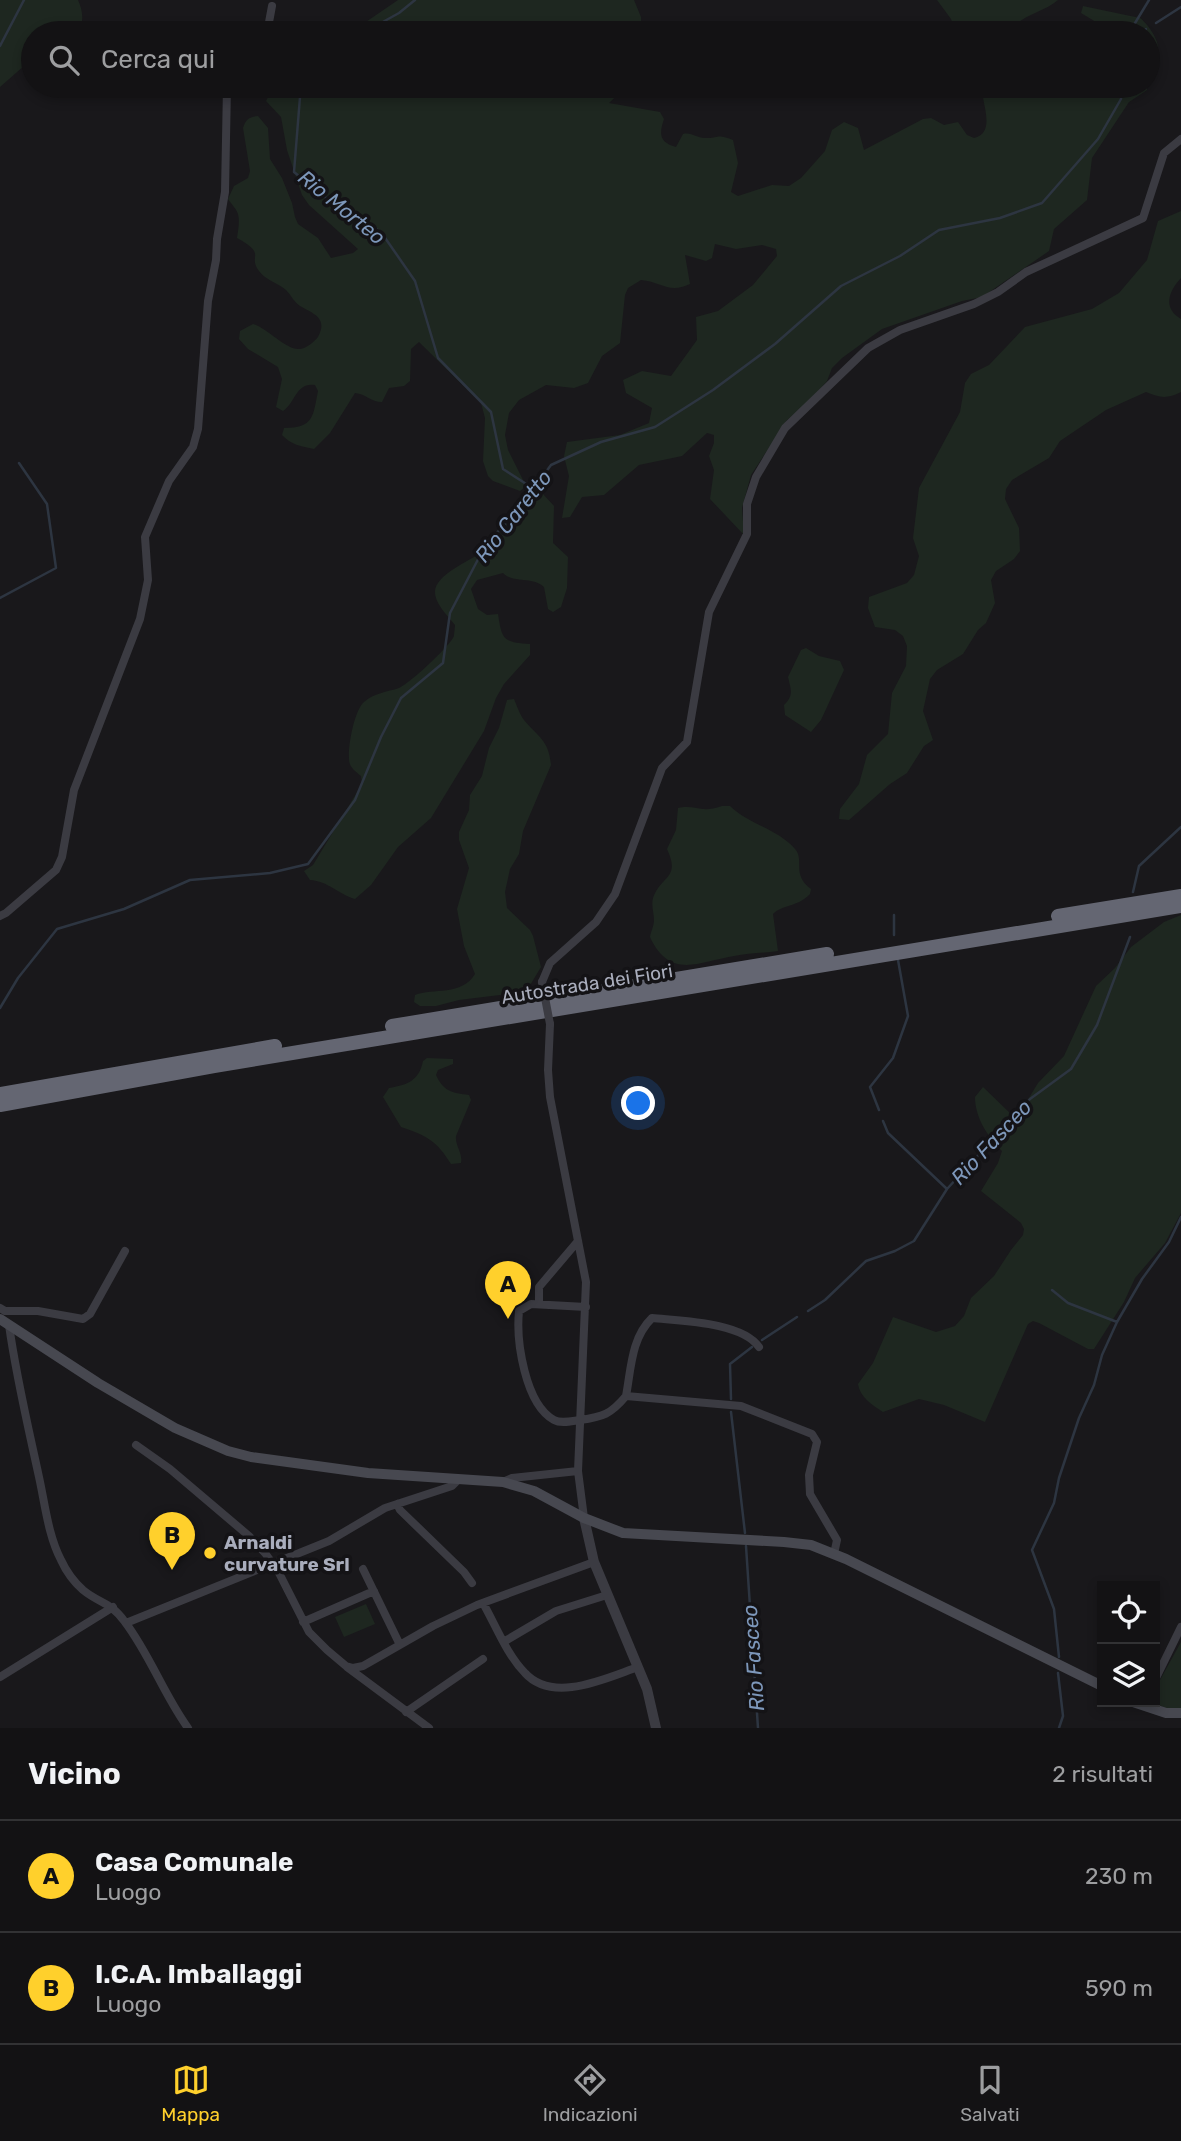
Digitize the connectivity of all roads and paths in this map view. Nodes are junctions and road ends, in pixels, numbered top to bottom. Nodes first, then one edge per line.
1 (272, 6) dead end
2 (269, 21) edge
3 (227, 98) edge
4 (1181, 139) edge
5 (1181, 896) edge
6 (1181, 906) edge
7 (0, 916) edge
8 (0, 1094) edge
9 (0, 1105) edge
10 (578, 1241) junction
11 (125, 1251) dead end
12 (539, 1303) junction
13 (586, 1307) junction
14 (0, 1308) edge
15 (4, 1322) edge
16 (759, 1348) dead end
17 (626, 1396) junction
18 (580, 1420) junction
19 (136, 1445) dead end
20 (578, 1471) junction
21 (458, 1480) junction
22 (503, 1482) junction
23 (397, 1504) junction
24 (584, 1518) junction
25 (834, 1554) junction
26 (594, 1562) junction
27 (272, 1563) junction
28 (363, 1569) dead end
29 (472, 1583) dead end
30 (374, 1591) junction
31 (607, 1595) junction
32 (483, 1603) junction
33 (113, 1607) junction
34 (303, 1622) junction
35 (126, 1623) junction
36 (1181, 1627) edge
37 (505, 1641) junction
38 (400, 1645) junction
39 (483, 1659) dead end
40 (346, 1666) junction
41 (638, 1667) junction
42 (1160, 1670) edge
43 (0, 1677) edge
44 (1097, 1684) edge
45 (1149, 1707) edge
46 (406, 1712) junction
47 (1181, 1713) edge
48 (417, 1725) edge
49 (188, 1728) edge
50 (429, 1728) edge
51 (656, 1728) edge

1 - 2 street
3 - 7 street
4 - 10 street, bridge
5 - 8 highway, Autostrada dei Fiori
6 - 9 highway, Autostrada dei Fiori
10 - 12 street
10 - 13 street
11 - 14 street
12 - 13 street
12 - 18 street
13 - 18 street
15 - 21 main road
15 - 33 street
16 - 17 street
17 - 18 street
17 - 25 street
18 - 20 street
19 - 27 street
20 - 22 street
20 - 24 street
21 - 22 main road
21 - 23 street
22 - 24 main road
23 - 27 street
23 - 29 street
24 - 25 main road
24 - 26 street
25 - 44 main road
26 - 31 street
26 - 32 street
27 - 34 street
27 - 35 street
28 - 30 street
30 - 34 street
30 - 38 street
31 - 37 street
31 - 41 street
32 - 37 street
32 - 38 street
33 - 35 street
33 - 43 street
34 - 40 street
35 - 49 street
36 - 42 street
37 - 41 street
38 - 40 street
39 - 46 street
40 - 46 street
41 - 51 street
45 - 47 main road
46 - 48 street
48 - 50 street

